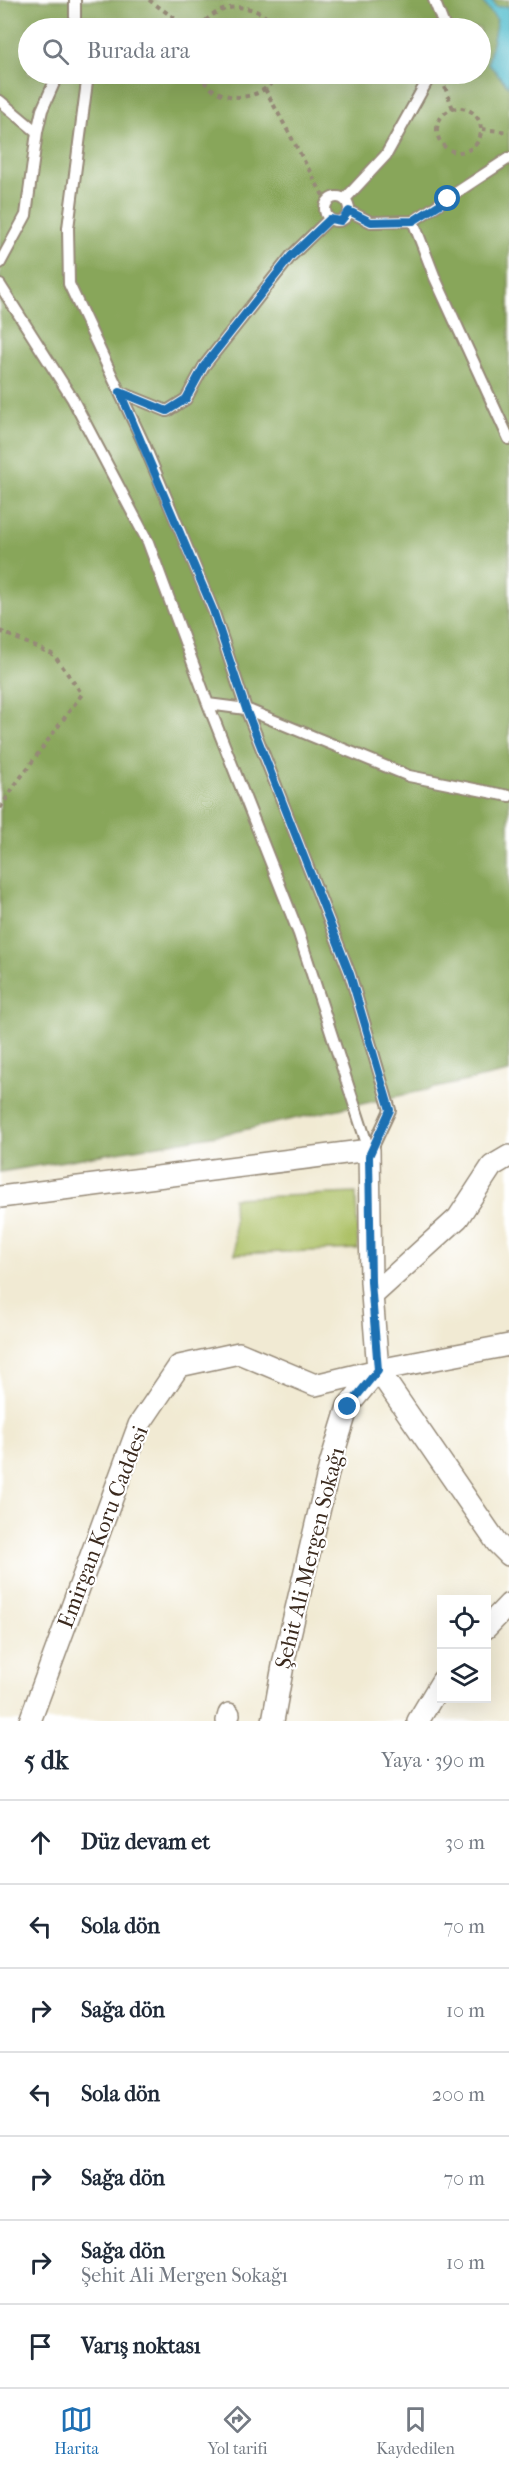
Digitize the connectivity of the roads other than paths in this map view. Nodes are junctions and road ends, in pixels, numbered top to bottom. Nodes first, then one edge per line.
1 (75, 0) edge
2 (434, 0) edge
3 (75, 18) edge
4 (441, 18) edge
5 (54, 84) edge
6 (87, 84) edge
7 (425, 84) edge
8 (0, 101) edge
9 (37, 132) junction
10 (509, 158) edge
11 (345, 199) junction
12 (349, 211) junction
13 (330, 219) junction
14 (413, 221) junction
15 (0, 263) edge
16 (0, 285) edge
17 (120, 392) junction
18 (509, 439) edge
19 (208, 705) junction
20 (246, 709) junction
21 (509, 796) edge
22 (369, 1153) junction
23 (509, 1156) edge
24 (0, 1197) edge
25 (373, 1294) junction
26 (509, 1345) edge
27 (378, 1370) junction
28 (509, 1555) edge
29 (509, 1604) edge
30 (491, 1623) edge
31 (437, 1687) edge
32 (30, 1721) edge
33 (273, 1721) edge
34 (418, 1721) edge

1 - 3 lane
2 - 4 lane
5 - 9 lane
6 - 17 lane
7 - 11 lane
8 - 9 lane
9 - 15 lane
10 - 14 lane
11 - 12 lane
11 - 13 lane
12 - 13 lane
12 - 14 lane
13 - 17 lane
14 - 18 lane
16 - 19 lane
17 - 20 lane
19 - 20 lane
19 - 22 lane
20 - 21 lane
20 - 22 lane
22 - 24 street
22 - 25 street
23 - 25 street
25 - 27 street
26 - 27 street, Emirgan Koru Caddesi
27 - 28 street
27 - 32 street, Emirgan Koru Caddesi
27 - 33 street, Şehit Ali Mergen Sokağı
29 - 30 street
31 - 34 street

